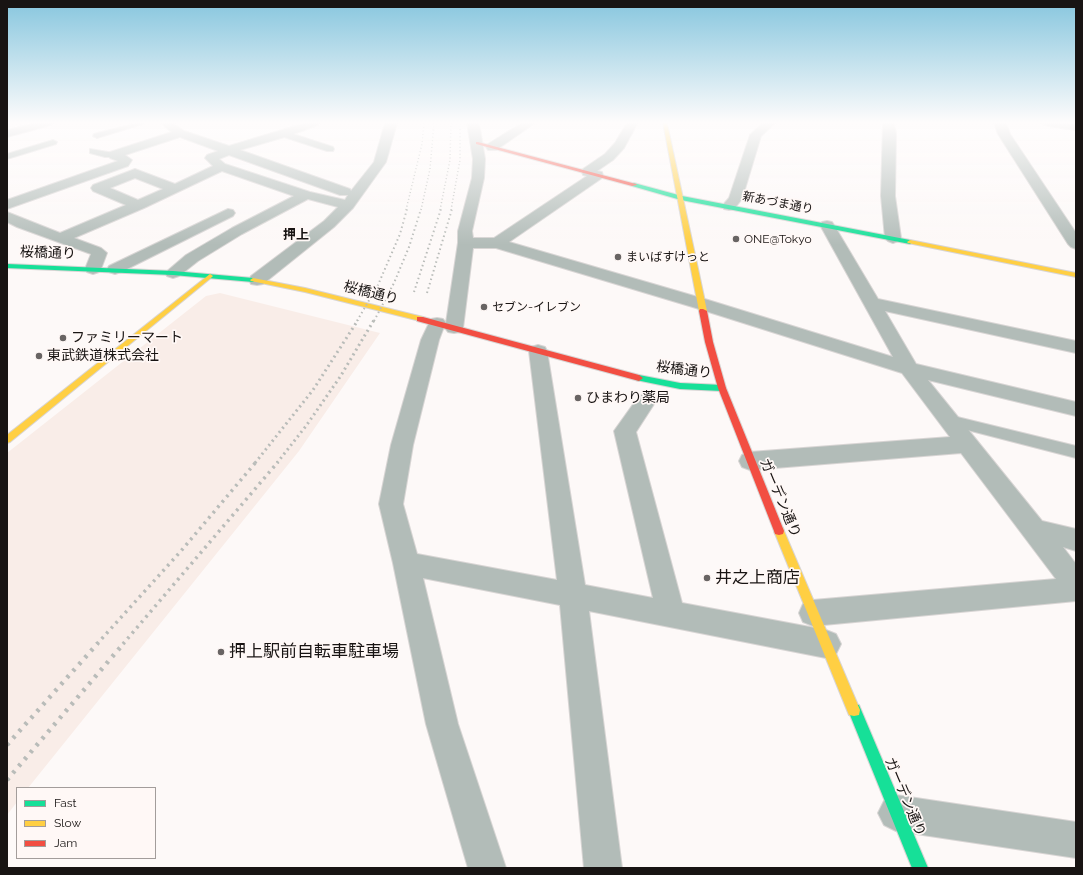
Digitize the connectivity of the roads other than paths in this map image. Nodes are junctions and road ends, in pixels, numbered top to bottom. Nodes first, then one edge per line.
1 (122, 164) edge
2 (217, 164) edge
3 (263, 164) edge
4 (379, 164) edge
5 (479, 164) edge
6 (557, 164) edge
7 (602, 164) edge
8 (673, 164) edge
9 (747, 164) edge
10 (889, 164) edge
11 (1024, 164) edge
12 (221, 167) junction
13 (592, 173) junction
14 (175, 189) junction
15 (306, 195) junction
16 (680, 198) junction
17 (352, 200) junction
18 (7, 205) edge
19 (139, 205) junction
20 (729, 206) junction
21 (228, 213) dead end
22 (7, 216) edge
23 (827, 225) junction
24 (61, 238) junction
25 (893, 238) junction
26 (466, 243) junction
27 (497, 243) junction
28 (1076, 244) edge
29 (7, 266) edge
30 (93, 269) junction
31 (115, 270) junction
32 (173, 273) junction
33 (210, 276) junction
34 (1076, 276) edge
35 (257, 280) junction
36 (872, 303) junction
37 (702, 304) junction
38 (445, 326) junction
39 (1076, 347) edge
40 (538, 351) junction
41 (909, 369) junction
42 (722, 388) junction
43 (646, 401) dead end
44 (1076, 409) edge
45 (949, 420) junction
46 (7, 440) edge
47 (967, 444) junction
48 (1076, 452) edge
49 (750, 461) junction
50 (1033, 529) junction
51 (1076, 540) edge
52 (406, 563) junction
53 (1076, 584) edge
54 (1076, 590) edge
55 (573, 595) junction
56 (813, 613) junction
57 (671, 614) junction
58 (826, 644) junction
59 (896, 813) junction
60 (1076, 840) edge
61 (487, 868) edge
62 (603, 868) edge
63 (920, 868) edge

1 - 18 street
2 - 12 street
3 - 17 street
4 - 17 street
5 - 26 street
6 - 13 street, 新あづま通り
7 - 13 street
8 - 16 street, ガーデン通り
9 - 20 street
10 - 25 street
11 - 28 street
12 - 14 street
12 - 15 street
13 - 16 street, 新あづま通り
13 - 27 street
14 - 19 street
14 - 19 street
15 - 17 street
15 - 32 street
16 - 20 street, 新あづま通り
16 - 37 street, ガーデン通り
17 - 35 street
19 - 24 street
20 - 23 street, 新あづま通り
21 - 31 street
22 - 24 street
23 - 25 street, 新あづま通り
23 - 36 street
24 - 30 street
25 - 34 street, 新あづま通り
26 - 27 street
26 - 38 street
27 - 37 street
29 - 30 street, 桜橋通り
30 - 31 street, 桜橋通り
31 - 32 street, 桜橋通り
32 - 33 street, 桜橋通り
33 - 35 street, 桜橋通り
33 - 46 street
35 - 38 street, 桜橋通り
36 - 39 street
36 - 41 street
37 - 41 street
37 - 42 street, ガーデン通り
38 - 40 street, 桜橋通り
38 - 52 street
40 - 42 street, 桜橋通り
40 - 55 street
41 - 44 street
41 - 45 street
42 - 49 street, ガーデン通り
43 - 57 street
45 - 47 street
45 - 48 lane
47 - 49 street
47 - 50 street
49 - 56 street, ガーデン通り
50 - 51 street
50 - 53 street
52 - 55 street
52 - 61 street
54 - 56 street
55 - 57 street
55 - 62 street
56 - 58 street, ガーデン通り
57 - 58 street
58 - 59 street, ガーデン通り
59 - 60 street
59 - 63 street, ガーデン通り

